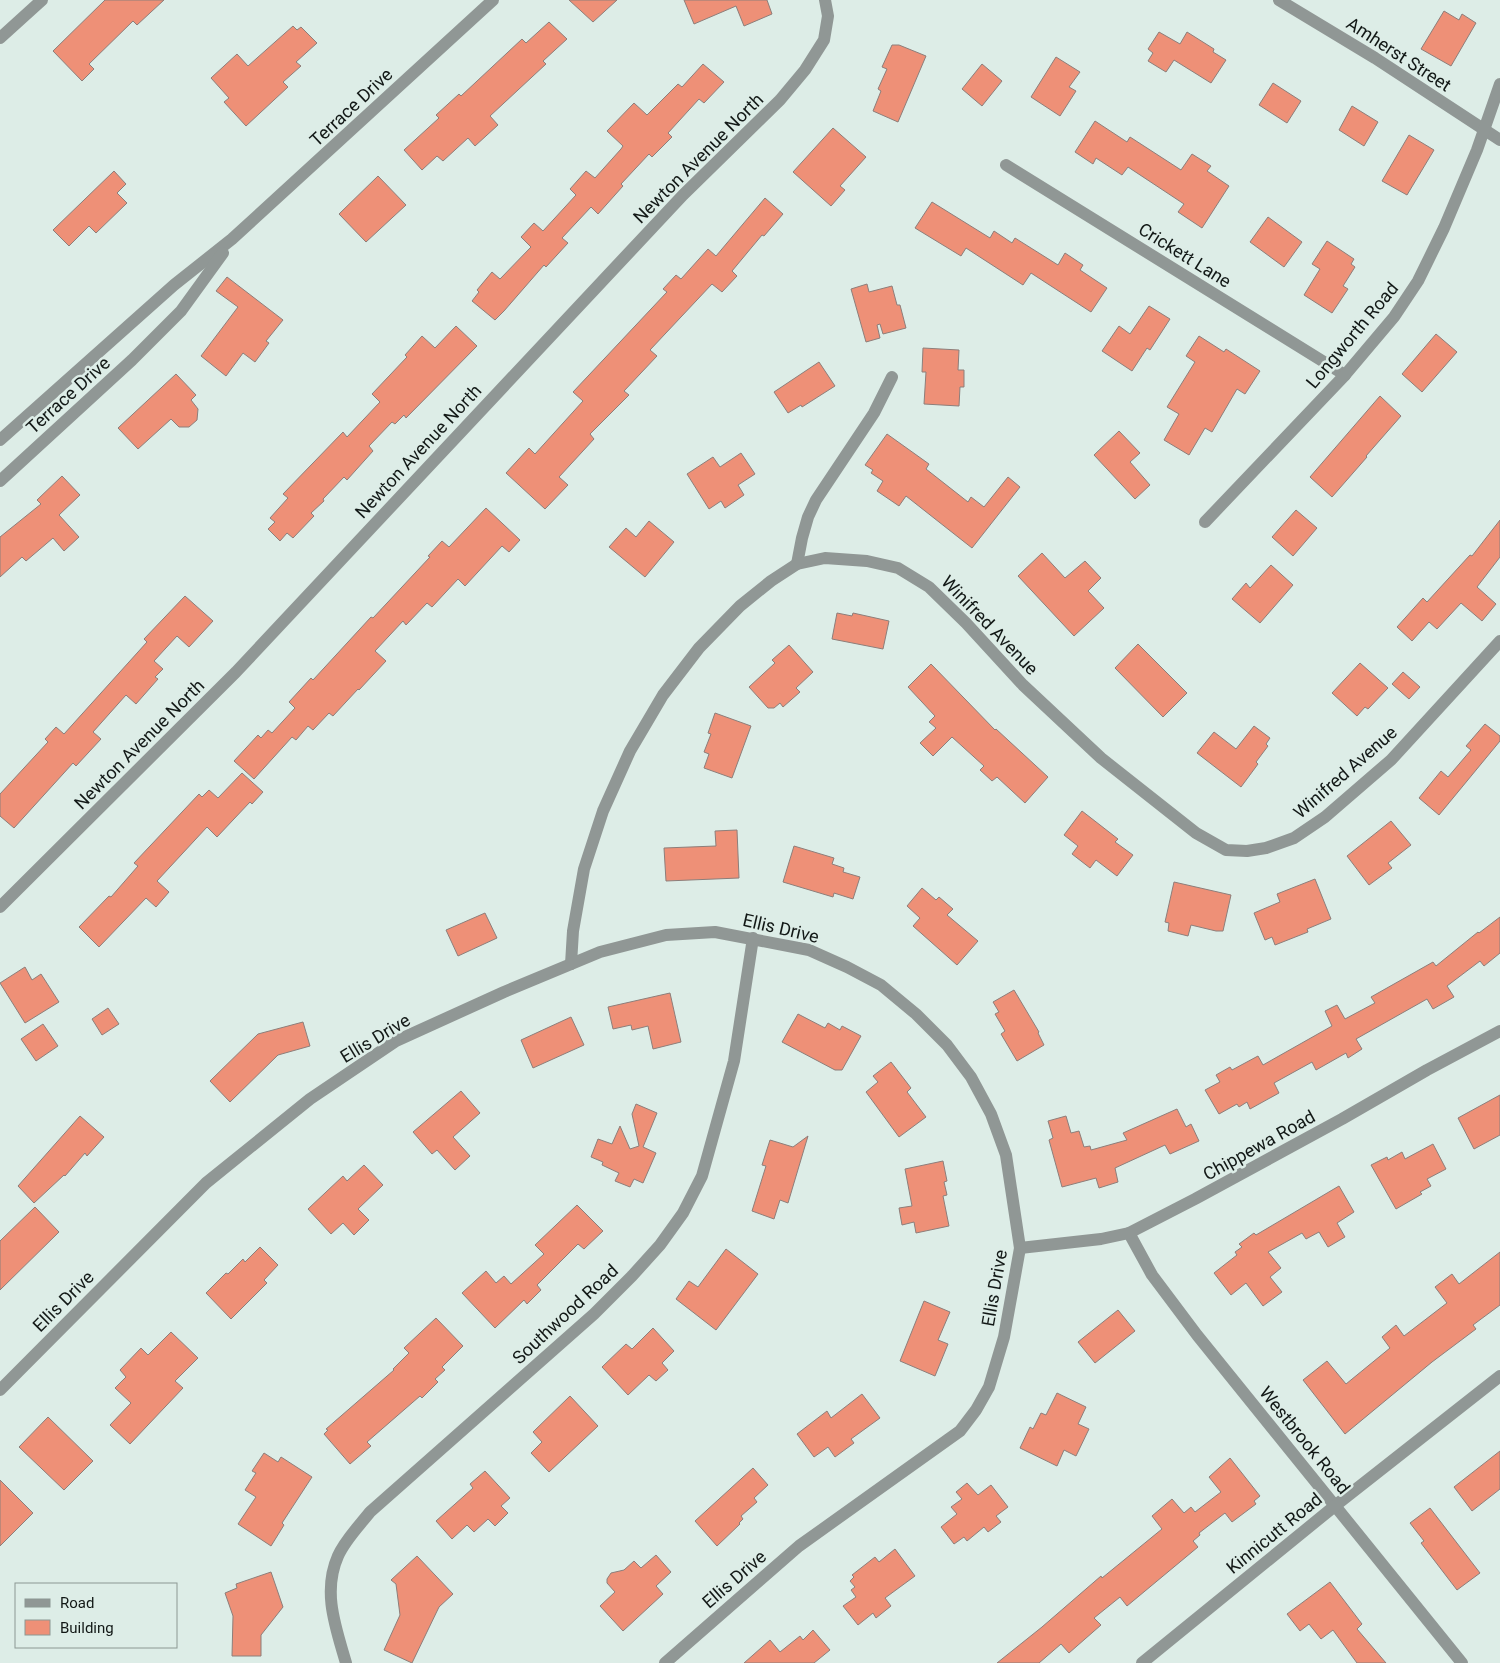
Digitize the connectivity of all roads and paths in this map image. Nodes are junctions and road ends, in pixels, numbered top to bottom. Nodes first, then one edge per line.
1 (42, 0) edge
2 (493, 0) edge
3 (825, 0) edge
4 (1279, 0) edge
5 (0, 38) edge
6 (1500, 84) edge
7 (1485, 132) junction
8 (1500, 140) edge
9 (1006, 165) dead end
10 (232, 239) junction
11 (1345, 375) junction
12 (892, 377) dead end
13 (0, 440) edge
14 (0, 481) edge
15 (1205, 522) dead end
16 (797, 564) junction
17 (1500, 641) edge
18 (0, 908) edge
19 (753, 938) junction
20 (571, 964) junction
21 (1500, 1031) edge
22 (1129, 1233) junction
23 (1020, 1248) junction
24 (1500, 1376) edge
25 (0, 1390) edge
26 (1336, 1506) junction
27 (346, 1663) edge
28 (665, 1663) edge
29 (1142, 1663) edge
30 (1462, 1663) edge

1 - 5 street
2 - 10 street, Terrace Drive
3 - 18 street, Newton Avenue North
4 - 7 street, Amherst Street
6 - 7 street, Longworth Road
7 - 8 street, Amherst Street
7 - 11 street, Longworth Road
9 - 11 street, Crickett Lane
10 - 13 street, Terrace Drive
10 - 14 street, Terrace Drive
11 - 15 street, Longworth Road
12 - 16 street
16 - 17 street, Winifred Avenue
16 - 20 street, Winifred Avenue
19 - 20 street, Ellis Drive
19 - 23 street, Ellis Drive
19 - 27 street, Southwood Road
20 - 25 street, Ellis Drive
21 - 22 street, Chippewa Road
22 - 23 street, Chippewa Road
22 - 26 street, Westbrook Road
23 - 28 street, Ellis Drive
24 - 26 street, Kinnicutt Road
26 - 29 street, Kinnicutt Road
26 - 30 street, Westbrook Road

